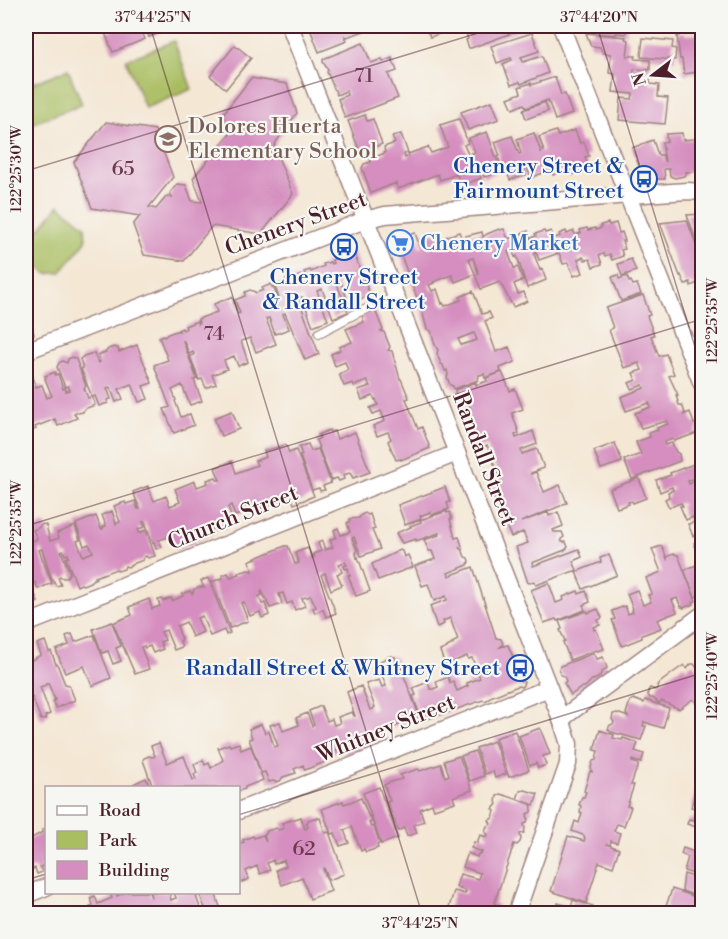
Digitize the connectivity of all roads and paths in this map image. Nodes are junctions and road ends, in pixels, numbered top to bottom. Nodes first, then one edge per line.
1 (290, 26) edge
2 (561, 26) edge
3 (702, 192) edge
4 (628, 195) junction
5 (365, 220) junction
6 (396, 297) junction
7 (319, 333) dead end
8 (26, 351) edge
9 (702, 384) edge
10 (457, 453) junction
11 (702, 615) edge
12 (26, 624) edge
13 (549, 688) junction
14 (561, 718) junction
15 (240, 810) edge
16 (45, 887) edge
17 (26, 896) edge
18 (516, 914) edge

1 - 5 street, Randall Street
2 - 4 street
3 - 4 street, Chenery Street
4 - 5 street, Chenery Street
4 - 9 street
5 - 6 street, Randall Street
5 - 8 street, Chenery Street
6 - 7 lane
6 - 10 street, Randall Street
10 - 12 street, Church Street
10 - 13 street, Randall Street
11 - 14 street
13 - 14 street, Randall Street
13 - 15 street, Whitney Street
14 - 18 street, Randall Street
16 - 17 street

